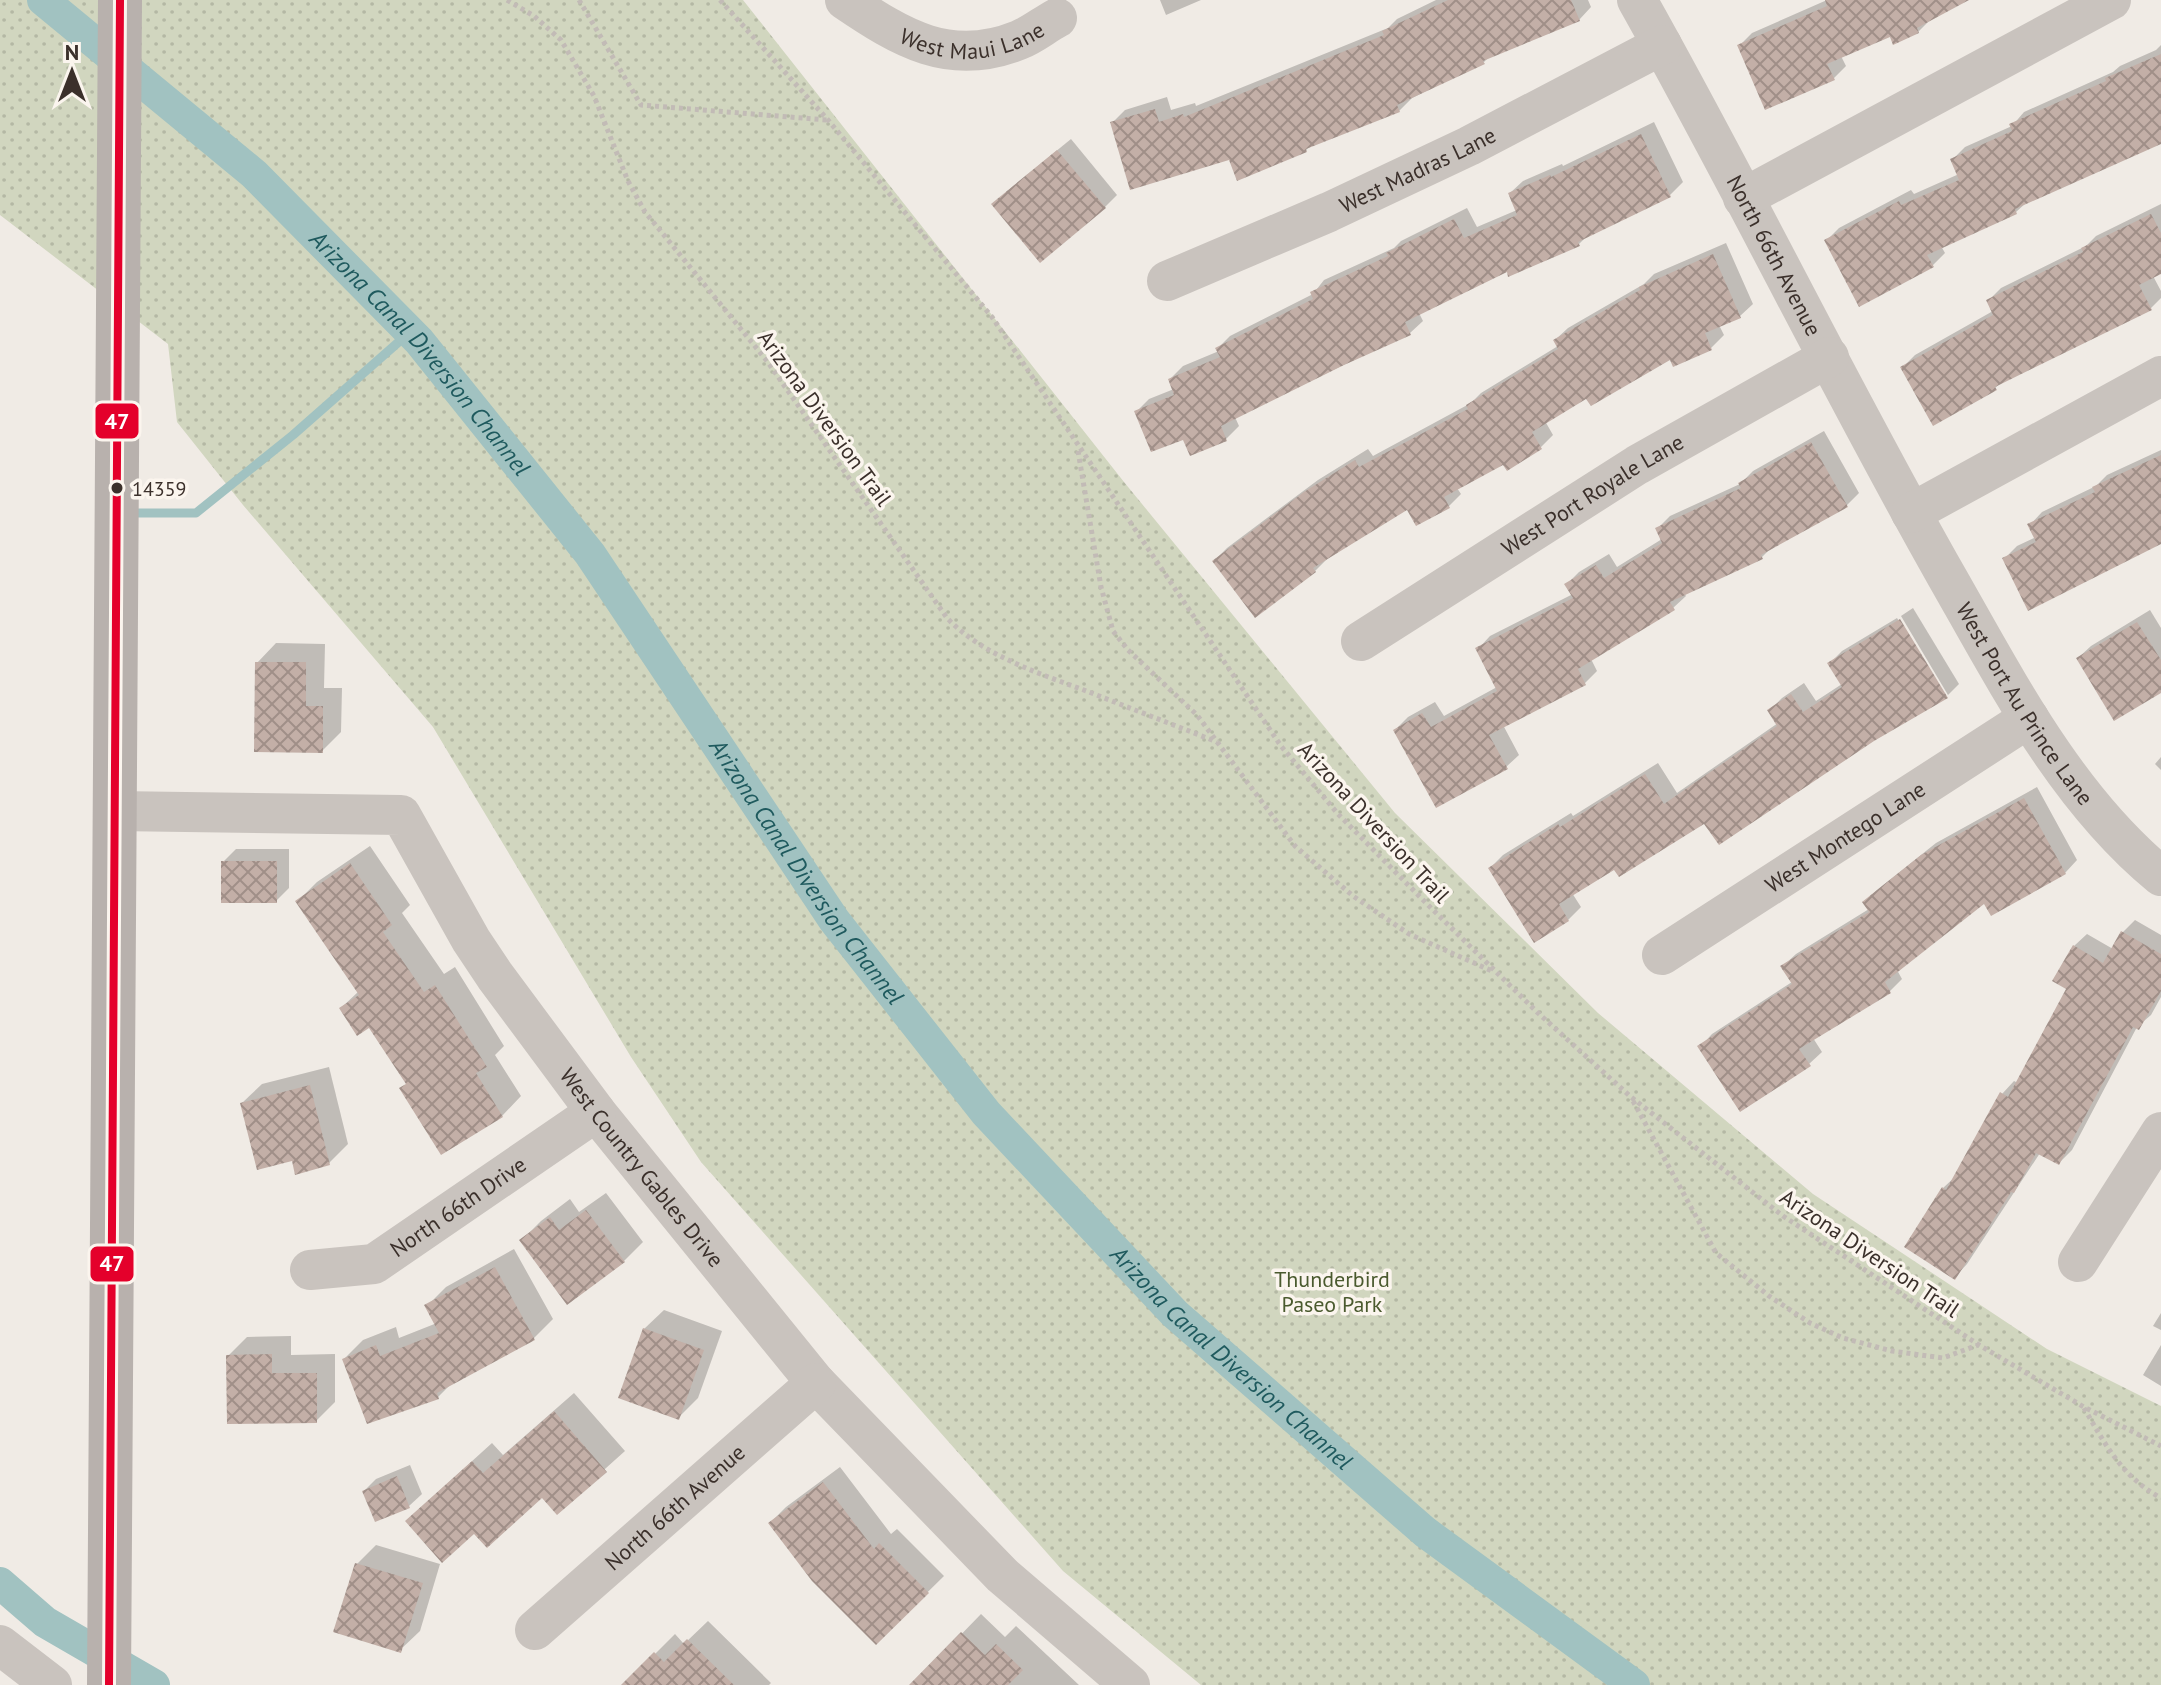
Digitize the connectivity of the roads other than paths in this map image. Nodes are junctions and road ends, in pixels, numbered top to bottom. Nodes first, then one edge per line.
1 (120, 0) edge
2 (845, 0) edge
3 (1637, 0) edge
4 (2111, 0) edge
5 (1057, 18) dead end
6 (1662, 45) junction
7 (1743, 198) junction
8 (1167, 281) dead end
9 (1829, 357) junction
10 (2161, 376) edge
11 (1911, 513) junction
12 (1361, 641) dead end
13 (2029, 718) junction
14 (115, 811) junction
15 (2161, 876) edge
16 (1662, 955) dead end
17 (596, 1112) junction
18 (2161, 1132) edge
19 (2078, 1262) dead end
20 (310, 1270) dead end
21 (816, 1383) junction
22 (535, 1630) dead end
23 (0, 1645) edge
24 (52, 1685) edge
25 (109, 1685) edge
26 (1130, 1685) edge

1 - 14 main road
2 - 5 street, West Maui Lane
3 - 6 street, North 66th Avenue
4 - 7 street
6 - 7 street, North 66th Avenue
6 - 8 street, West Madras Lane
7 - 9 street, North 66th Avenue
9 - 11 street, North 66th Avenue
9 - 12 street, West Port Royale Lane
10 - 11 street
11 - 13 street, West Port Au Prince Lane
13 - 15 street, West Port Au Prince Lane
13 - 16 street, West Montego Lane
14 - 17 street, West Country Gables Drive
14 - 25 main road
17 - 20 street, North 66th Drive
17 - 21 street, West Country Gables Drive
18 - 19 street
21 - 22 street, North 66th Avenue
21 - 26 street, West Country Gables Drive
23 - 24 street

